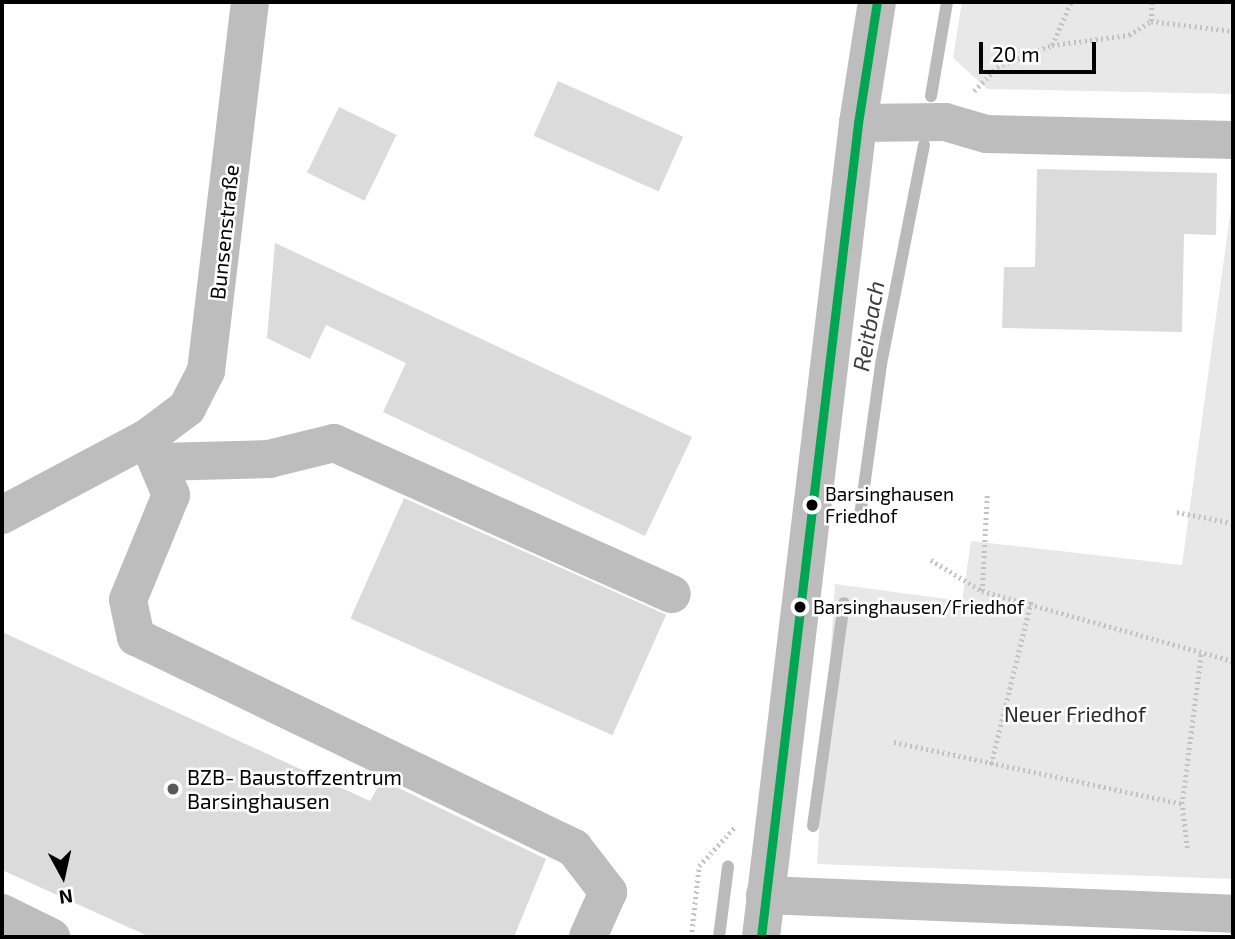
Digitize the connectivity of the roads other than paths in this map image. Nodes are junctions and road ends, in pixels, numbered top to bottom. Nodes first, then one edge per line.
1 (250, 2) edge
2 (877, 2) edge
3 (858, 123) junction
4 (1233, 140) edge
5 (159, 465) junction
6 (2, 515) edge
7 (672, 594) dead end
8 (765, 895) junction
9 (2, 913) edge
10 (1233, 914) edge
11 (51, 937) edge
12 (588, 937) edge
13 (761, 937) edge

1 - 5 street, Bunsenstraße
2 - 3 street
3 - 4 street
3 - 8 street
5 - 6 street, Bunsenstraße
5 - 7 street
5 - 12 street
8 - 10 street
8 - 13 street
9 - 11 street

